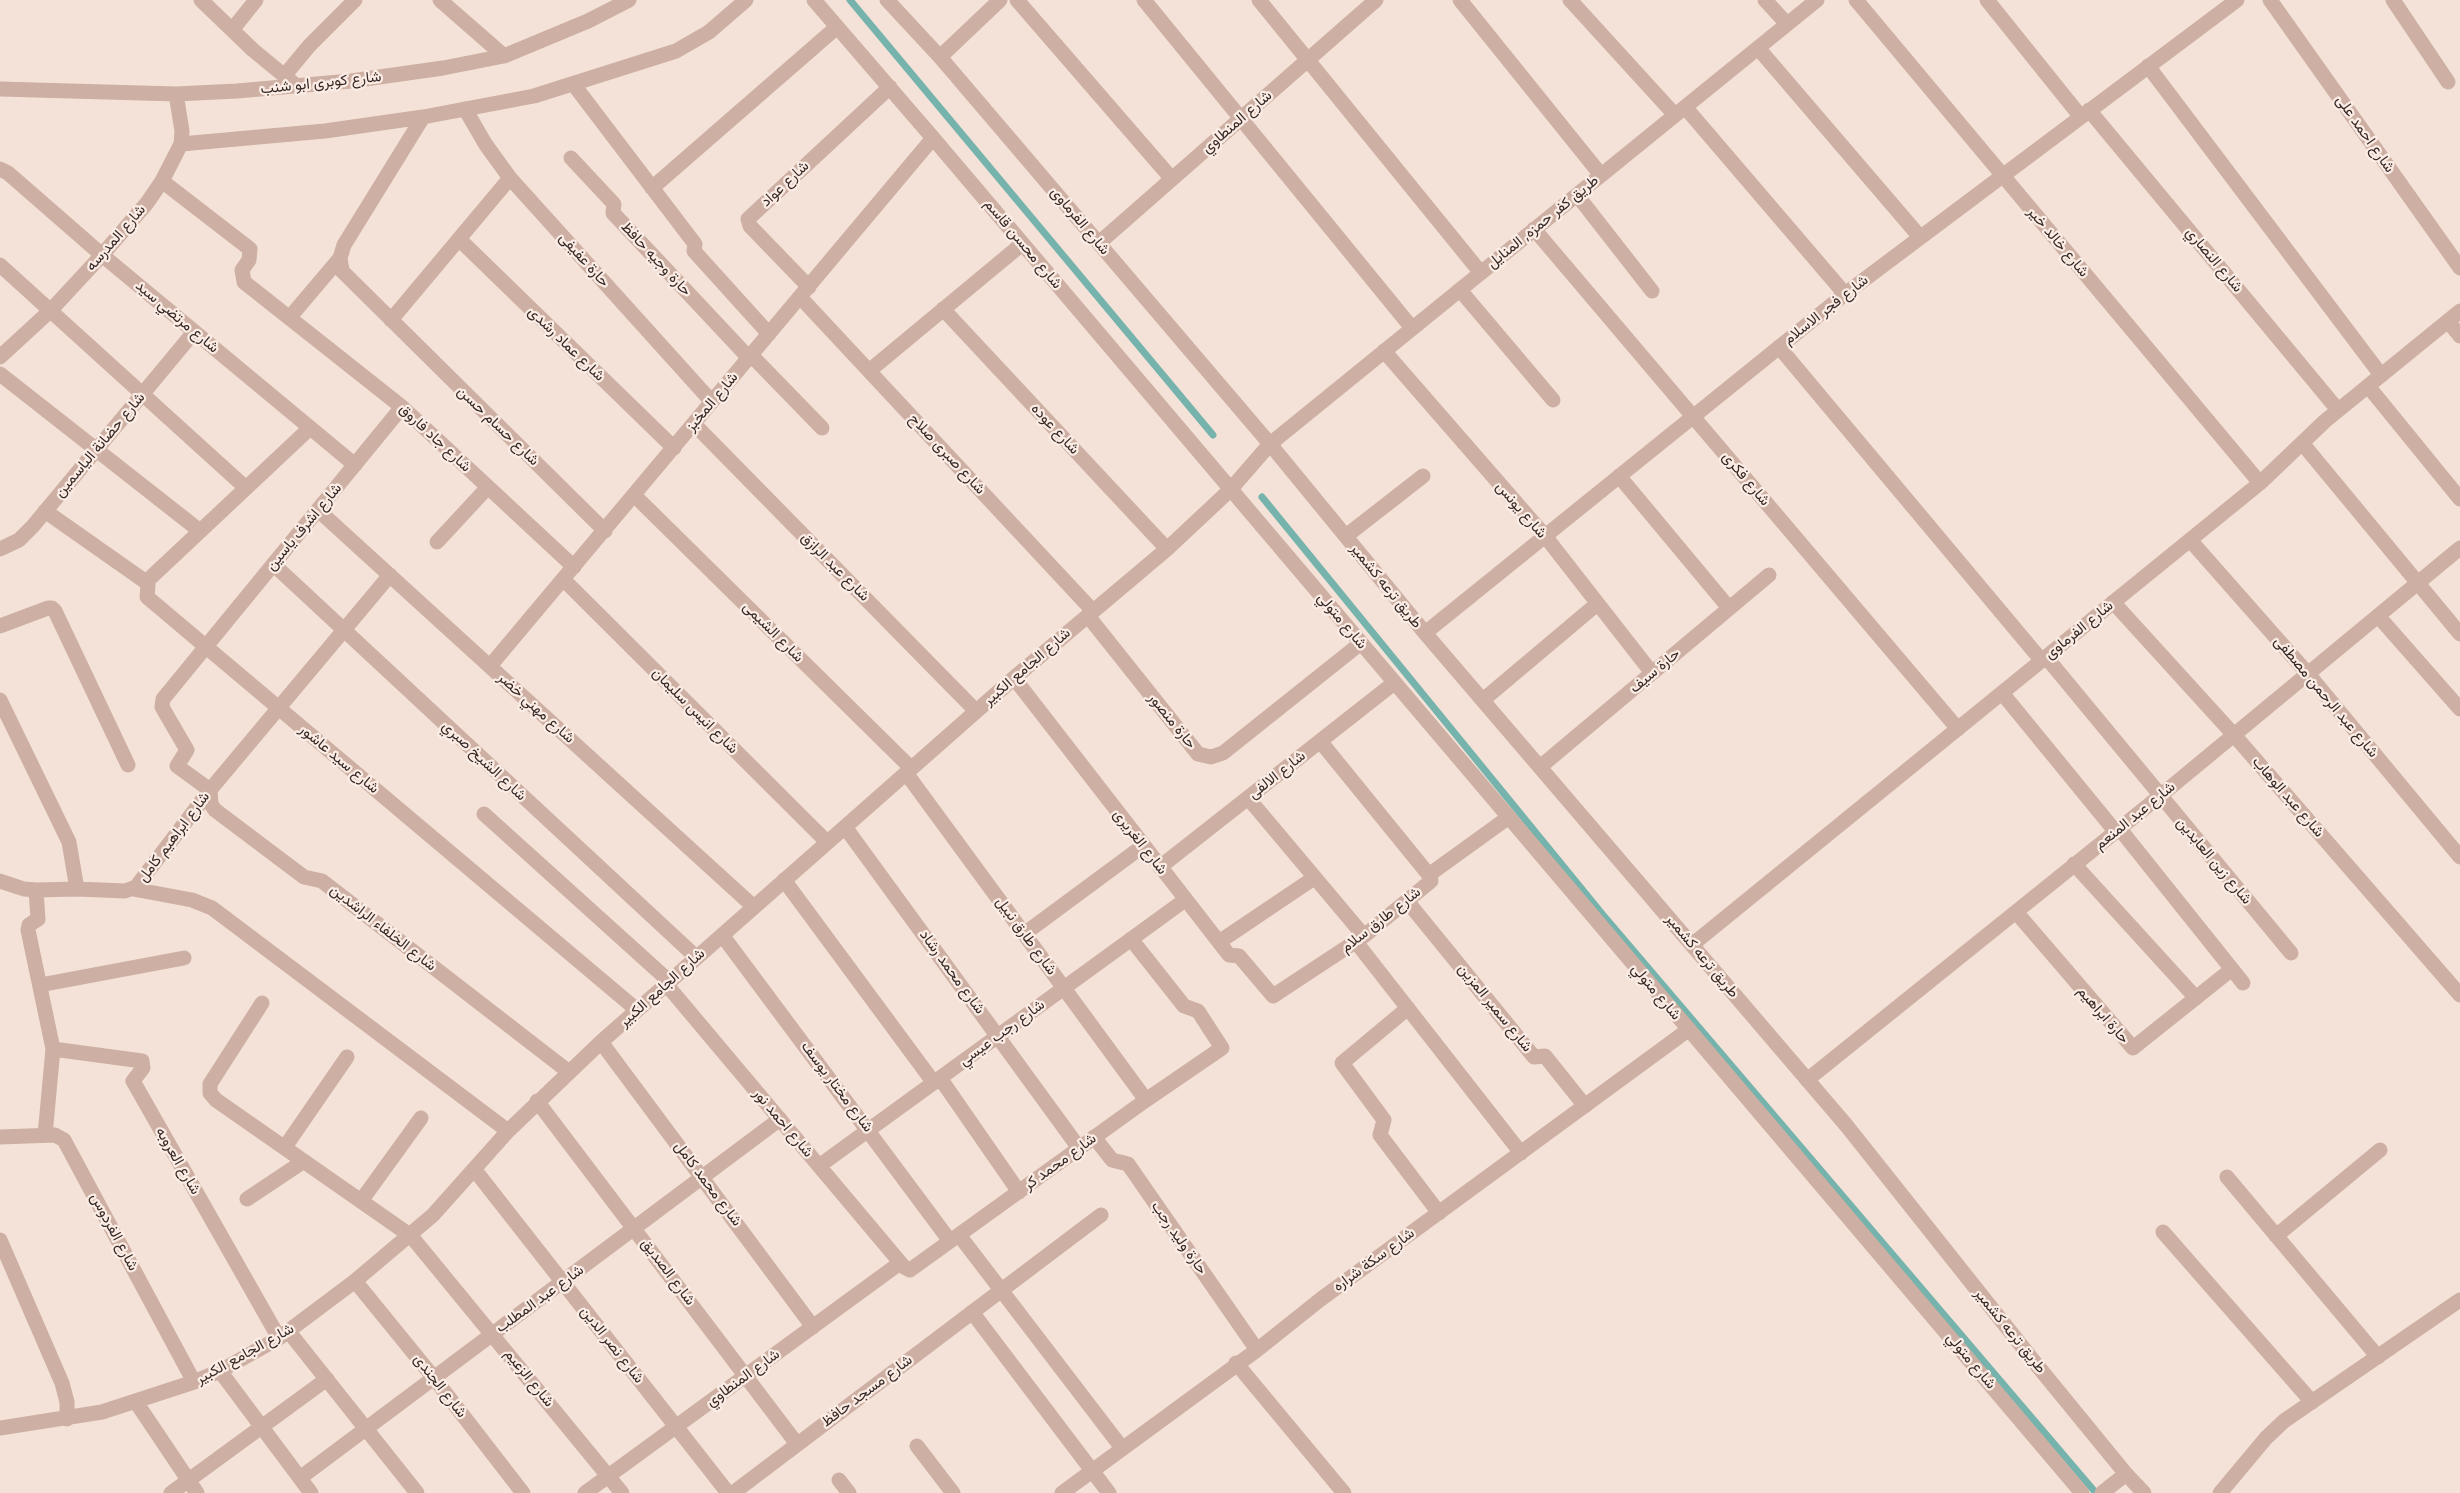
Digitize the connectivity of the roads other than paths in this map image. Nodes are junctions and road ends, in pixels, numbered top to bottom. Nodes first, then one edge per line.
1 (201, 0) edge
2 (256, 0) edge
3 (355, 0) edge
4 (440, 0) edge
5 (629, 0) edge
6 (746, 0) edge
7 (814, 0) edge
8 (887, 0) edge
9 (1000, 0) edge
10 (1017, 0) edge
11 (1144, 0) edge
12 (1259, 0) edge
13 (1376, 0) edge
14 (1460, 0) edge
15 (1570, 0) edge
16 (1765, 0) edge
17 (1817, 0) edge
18 (1856, 0) edge
19 (1987, 0) edge
20 (2237, 0) edge
21 (2270, 0) edge
22 (2393, 0) edge
23 (1787, 24) junction
24 (837, 27) junction
25 (232, 30) junction
26 (1758, 48) junction
27 (504, 56) junction
28 (940, 57) junction
29 (1309, 59) junction
30 (2148, 66) junction
31 (285, 75) junction
32 (2448, 82) dead end
33 (574, 85) junction
34 (298, 87) junction
35 (890, 87) junction
36 (0, 89) edge
37 (176, 94) junction
38 (465, 109) junction
39 (1680, 111) junction
40 (2085, 113) junction
41 (423, 117) junction
42 (1242, 117) junction
43 (933, 138) junction
44 (181, 144) junction
45 (571, 158) dead end
46 (0, 169) edge
47 (2003, 175) junction
48 (1601, 176) junction
49 (510, 178) junction
50 (1172, 179) junction
51 (162, 182) junction
52 (652, 188) junction
53 (1577, 195) junction
54 (1534, 229) junction
55 (1920, 237) junction
56 (459, 239) junction
57 (1099, 243) junction
58 (1022, 244) junction
59 (102, 255) junction
60 (340, 258) junction
61 (0, 265) edge
62 (2460, 268) edge
63 (1481, 273) junction
64 (1460, 290) junction
65 (1652, 291) dead end
66 (805, 292) junction
67 (1845, 294) junction
68 (943, 309) junction
69 (51, 310) junction
70 (2460, 311) edge
71 (290, 317) junction
72 (391, 320) junction
73 (2448, 321) junction
74 (1412, 328) junction
75 (194, 332) junction
76 (769, 334) junction
77 (2460, 336) edge
78 (1779, 347) junction
79 (1384, 351) junction
80 (0, 357) edge
81 (750, 357) junction
82 (869, 371) junction
83 (0, 374) edge
84 (2381, 375) junction
85 (2368, 386) junction
86 (142, 394) junction
87 (1553, 400) dead end
88 (712, 402) junction
89 (402, 407) junction
90 (2338, 410) junction
91 (1693, 416) junction
92 (694, 424) junction
93 (310, 428) junction
94 (822, 428) dead end
95 (2302, 443) junction
96 (1270, 444) junction
97 (674, 448) junction
98 (96, 449) junction
99 (355, 465) junction
100 (1423, 476) dead end
101 (1620, 476) junction
102 (2260, 483) junction
103 (488, 487) junction
104 (246, 488) junction
105 (1230, 490) junction
106 (634, 495) junction
107 (2460, 499) edge
108 (318, 510) junction
109 (45, 511) junction
110 (200, 531) junction
111 (605, 531) junction
112 (1346, 536) junction
113 (1545, 536) junction
114 (2190, 540) junction
115 (438, 542) dead end
116 (2460, 548) edge
117 (0, 549) edge
118 (1167, 549) junction
119 (273, 564) junction
120 (574, 567) junction
121 (390, 575) junction
122 (1769, 575) dead end
123 (564, 580) junction
124 (146, 582) junction
125 (2418, 584) junction
126 (2114, 602) junction
127 (1597, 604) junction
128 (1730, 608) junction
129 (1091, 614) junction
130 (2379, 617) junction
131 (0, 626) edge
132 (343, 630) junction
133 (1425, 633) junction
134 (2460, 634) edge
135 (1360, 643) junction
136 (205, 646) junction
137 (2044, 659) junction
138 (490, 666) junction
139 (1652, 673) junction
140 (2308, 675) junction
141 (1014, 678) junction
142 (1394, 682) junction
143 (2002, 693) junction
144 (0, 700) edge
145 (1483, 700) junction
146 (278, 707) junction
147 (2460, 709) edge
148 (976, 711) junction
149 (1958, 729) junction
150 (2234, 735) junction
151 (1320, 741) junction
152 (128, 765) dead end
153 (177, 765) joint
154 (1540, 767) junction
155 (908, 771) junction
156 (210, 790) junction
157 (2160, 796) junction
158 (1248, 798) junction
159 (483, 814) dead end
160 (1509, 817) junction
161 (845, 827) junction
162 (2117, 829) junction
163 (827, 842) junction
164 (1143, 846) junction
165 (2460, 857) edge
166 (2074, 864) junction
167 (1160, 867) junction
168 (1430, 875) junction
169 (1314, 878) junction
170 (784, 880) junction
171 (0, 881) edge
172 (77, 889) junction
173 (36, 890) junction
174 (133, 890) junction
175 (1185, 900) junction
176 (1407, 901) junction
177 (754, 907) junction
178 (2016, 912) junction
179 (1024, 934) junction
180 (722, 935) junction
181 (1131, 939) junction
182 (1360, 939) junction
183 (1219, 942) junction
184 (1693, 944) junction
185 (2291, 953) dead end
186 (184, 957) dead end
187 (696, 957) junction
188 (2232, 969) junction
189 (668, 982) junction
190 (2243, 983) dead end
191 (40, 985) junction
192 (1064, 988) junction
193 (2460, 995) edge
194 (1273, 996) joint
195 (2196, 998) junction
196 (262, 1003) dead end
197 (1408, 1008) junction
198 (637, 1010) junction
199 (1688, 1030) junction
200 (998, 1035) junction
201 (601, 1042) junction
202 (53, 1049) junction
203 (347, 1057) dead end
204 (569, 1072) junction
205 (937, 1080) junction
206 (1808, 1080) junction
207 (1146, 1100) junction
208 (537, 1101) junction
209 (1585, 1106) junction
210 (421, 1118) dead end
211 (780, 1119) junction
212 (869, 1130) junction
213 (508, 1131) junction
214 (45, 1135) junction
215 (0, 1137) edge
216 (1094, 1137) junction
217 (285, 1147) junction
218 (1079, 1148) junction
219 (2380, 1150) dead end
220 (1521, 1153) junction
221 (304, 1161) junction
222 (819, 1166) junction
223 (474, 1169) junction
224 (703, 1177) junction
225 (2227, 1178) dead end
226 (1019, 1192) junction
227 (247, 1199) dead end
228 (361, 1201) junction
229 (1439, 1213) junction
230 (1101, 1215) dead end
231 (634, 1228) junction
232 (2163, 1232) dead end
233 (411, 1236) junction
234 (2276, 1236) junction
235 (955, 1238) junction
236 (0, 1239) edge
237 (900, 1263) junction
238 (355, 1281) junction
239 (563, 1282) junction
240 (1002, 1290) junction
241 (2460, 1300) edge
242 (972, 1312) junction
243 (813, 1327) junction
244 (493, 1333) junction
245 (284, 1335) junction
246 (1257, 1350) junction
247 (2378, 1357) junction
248 (1236, 1363) junction
249 (220, 1371) junction
250 (746, 1376) junction
251 (434, 1378) junction
252 (327, 1379) junction
253 (194, 1382) junction
254 (136, 1402) junction
255 (2312, 1402) junction
256 (67, 1419) junction
257 (262, 1426) junction
258 (676, 1426) junction
259 (0, 1428) edge
260 (366, 1429) junction
261 (797, 1444) junction
262 (917, 1446) dead end
263 (1122, 1449) junction
264 (1092, 1471) junction
265 (2126, 1474) junction
266 (608, 1476) junction
267 (300, 1478) junction
268 (838, 1480) dead end
269 (192, 1487) edge
270 (171, 1493) edge
271 (311, 1493) edge
272 (417, 1493) edge
273 (523, 1493) edge
274 (585, 1493) edge
275 (622, 1493) edge
276 (728, 1493) edge
277 (733, 1493) edge
278 (849, 1493) edge
279 (953, 1493) edge
280 (1062, 1493) edge
281 (1109, 1493) edge
282 (1344, 1493) edge
283 (2082, 1493) edge
284 (2102, 1493) edge
285 (2144, 1493) edge
286 (2220, 1493) edge

1 - 25 street
2 - 25 street
3 - 31 street
4 - 27 street
5 - 27 street, شارع كوبرى ابو شنب
6 - 33 street
7 - 24 street, شارع محسن قاسم
8 - 28 street, شارع الفرماوى
9 - 28 street
10 - 50 street
11 - 42 street
12 - 29 street
13 - 29 street, شارع المنطاوي
14 - 48 street
15 - 39 street
16 - 23 street
17 - 23 street, طريق كفر حمزه, المنايل
18 - 47 street, شارع خالد خير
19 - 40 street, شارع النصاري
20 - 30 street, شارع فجر الاسلام
21 - 62 street, شارع احمد على
22 - 32 street
23 - 26 street, طريق كفر حمزه, المنايل
24 - 35 street, شارع محسن قاسم
24 - 52 street
25 - 31 street
26 - 39 street, طريق كفر حمزه, المنايل
26 - 55 street
27 - 34 street, شارع كوبرى ابو شنب
28 - 57 street, شارع الفرماوى
29 - 42 street, شارع المنطاوي
29 - 63 street
30 - 40 street, شارع فجر الاسلام
30 - 84 street
31 - 34 street
33 - 38 street
33 - 52 street
34 - 37 street, شارع كوبرى ابو شنب
35 - 43 street, شارع محسن قاسم
35 - 66 street, شارع عواد
36 - 37 street, شارع كوبرى ابو شنب
37 - 44 street, شارع المدرسه
38 - 41 street
38 - 49 street, حارة عفيفى
39 - 48 street, طريق كفر حمزه, المنايل
39 - 67 street
40 - 47 street, شارع فجر الاسلام
40 - 90 street, شارع النصاري
41 - 44 street
41 - 60 street
42 - 50 street, شارع المنطاوي
42 - 74 street
43 - 58 street, شارع محسن قاسم
43 - 66 street, شارع المخبز
44 - 51 street, شارع المدرسه
45 - 81 street, حارة وجيه حافظ
46 - 59 street, شارع مرتضي سيد
47 - 55 street, شارع فجر الاسلام
47 - 102 street, شارع خالد خير
48 - 53 street, طريق كفر حمزه, المنايل
49 - 56 street
49 - 88 street, حارة عفيفى
50 - 57 street, شارع المنطاوي
51 - 59 street, شارع المدرسه
51 - 71 street, شارع جاد فاروق
52 - 76 street
53 - 54 street, طريق كفر حمزه, المنايل
53 - 65 street
54 - 63 street, طريق كفر حمزه, المنايل
54 - 91 street, شارع فكرى
55 - 67 street, شارع فجر الاسلام
56 - 72 street
56 - 97 street, شارع عماد رشدى
57 - 96 street, شارع الفرماوى
58 - 68 street
58 - 105 street, شارع محسن قاسم
59 - 69 street, شارع المدرسه
59 - 75 street, شارع مرتضي سيد
60 - 71 street
60 - 72 street, شارع حسام حسن
61 - 69 street
63 - 64 street, طريق كفر حمزه, المنايل
64 - 74 street, طريق كفر حمزه, المنايل
64 - 87 street
66 - 76 street, شارع المخبز
66 - 82 street, شارع صبرى صلاح
67 - 78 street, شارع فجر الاسلام
68 - 82 street
68 - 118 street, شارع عوده
69 - 80 street, شارع المدرسه
69 - 86 street
70 - 73 street, شارع الفرماوى
71 - 89 street, شارع جاد فاروق
72 - 111 street, شارع حسام حسن
73 - 77 street
73 - 84 street, شارع الفرماوى
74 - 79 street, طريق كفر حمزه, المنايل
75 - 86 street, شارع حضانة الياسمين
75 - 93 street, شارع مرتضي سيد
76 - 81 street, شارع المخبز
78 - 91 street, شارع فجر الاسلام
78 - 137 street, شارع زين العابدين
79 - 96 street, طريق كفر حمزه, المنايل
79 - 113 street, شارع يونس
81 - 88 street, شارع المخبز
81 - 94 street, حارة وجيه حافظ
82 - 129 street, شارع صبرى صلاح
83 - 98 street
84 - 85 street, شارع الفرماوى
85 - 90 street, شارع الفرماوى
85 - 107 street
86 - 98 street, شارع حضانة الياسمين
86 - 104 street
88 - 92 street, شارع المخبز
89 - 99 street, شارع اشرف ياسين
89 - 103 street, شارع جاد فاروق
90 - 95 street, شارع الفرماوى
91 - 101 street, شارع فجر الاسلام
91 - 149 street, شارع فكرى
92 - 97 street, شارع المخبز
92 - 148 street, شارع عبد الرازق
93 - 99 street, شارع مرتضي سيد
93 - 104 street
95 - 102 street, شارع الفرماوى
95 - 125 street
96 - 105 street, شارع الجامع الكبير
96 - 112 street, طريق ترعه كشمير
97 - 106 street, شارع المخبز
98 - 109 street, شارع حضانة الياسمين
98 - 110 street
99 - 108 street, شارع اشرف ياسين
100 - 112 street
101 - 113 street, شارع فجر الاسلام
101 - 128 street
102 - 114 street, شارع الفرماوى
103 - 115 street
103 - 120 street, شارع جاد فاروق
104 - 110 street
105 - 118 street, شارع الجامع الكبير
105 - 135 street, شارع متولي
106 - 111 street, شارع المخبز
106 - 155 street, شارع الشيمى
108 - 119 street, شارع اشرف ياسين
108 - 121 street, شارع مهني خضر
109 - 117 street, شارع حضانة الياسمين
109 - 124 street, شارع سيد عاشور
110 - 124 street
111 - 120 street, شارع المخبز
112 - 133 street, طريق ترعه كشمير
113 - 127 street, شارع يونس
113 - 133 street, شارع فجر الاسلام
114 - 126 street, شارع الفرماوى
114 - 140 street, شارع عبد الرحمن مصطفى
116 - 125 street, شارع عبد المنعم
118 - 129 street, شارع الجامع الكبير
119 - 132 street, شارع الشيخ صبري
119 - 136 street, شارع اشرف ياسين
120 - 123 street, شارع المخبز
121 - 132 street, شارع ابراهيم كامل
121 - 138 street, شارع مهني خضر
122 - 128 street, حارة سيف
123 - 138 street, شارع المخبز
123 - 163 street, شارع انيس سليمان
124 - 136 street, شارع سيد عاشور
125 - 130 street, شارع عبد المنعم
125 - 134 street
126 - 137 street, شارع الفرماوى
126 - 150 street, شارع عبد الوهاب
127 - 139 street, شارع يونس
127 - 145 street
128 - 139 street, حارة سيف
129 - 135 street, حارة منصور
129 - 141 street, شارع الجامع الكبير
130 - 140 street, شارع عبد المنعم
130 - 147 street
131 - 152 street
132 - 146 street, شارع ابراهيم كامل
132 - 187 street, شارع الشيخ صبري
133 - 145 street, طريق ترعه كشمير
135 - 142 street, شارع متولي
136 - 146 street, شارع سيد عاشور
136 - 153 street, شارع اشرف ياسين
137 - 143 street, شارع الفرماوى
137 - 157 street, شارع زين العابدين
138 - 177 street, شارع مهني خضر
139 - 154 street, حارة سيف
140 - 150 street, شارع عبد المنعم
140 - 165 street, شارع عبد الرحمن مصطفى
141 - 148 street, شارع الجامع الكبير
141 - 164 street, شارع الغريرى
142 - 151 street, شارع الالفى
142 - 160 street, شارع متولي
143 - 149 street, شارع الفرماوى
143 - 162 street
144 - 172 street
145 - 154 street, طريق ترعه كشمير
146 - 156 street, شارع ابراهيم كامل
146 - 198 street, شارع سيد عاشور
148 - 155 street, شارع الجامع الكبير
149 - 184 street, شارع الفرماوى
150 - 157 street, شارع عبد المنعم
150 - 193 street, شارع عبد الوهاب
151 - 158 street, شارع الالفى
151 - 168 street
153 - 156 street, شارع الخلفاء الراشدين
154 - 184 street, طريق ترعه كشمير
155 - 161 street, شارع الجامع الكبير
155 - 179 street, شارع طارق نبيل
156 - 174 street, شارع ابراهيم كامل
156 - 204 street, شارع الخلفاء الراشدين
157 - 162 street, شارع عبد المنعم
157 - 185 street, شارع زين العابدين
158 - 167 street, شارع الالفى
158 - 169 street
159 - 189 street, شارع احمد نور
160 - 168 street, شارع طارق سلام
160 - 199 street, شارع متولي
161 - 163 street, شارع الجامع الكبير
161 - 200 street, شارع محمد رشاد
162 - 166 street, شارع عبد المنعم
162 - 188 street
163 - 170 street, شارع الجامع الكبير
164 - 167 street, شارع الغريرى
164 - 179 street
166 - 178 street, شارع عبد المنعم
166 - 195 street
167 - 175 street, شارع الغريرى
168 - 176 street, شارع طارق سلام
169 - 182 street
169 - 183 street
170 - 177 street, شارع الجامع الكبير
170 - 205 street
171 - 173 street, شارع ابراهيم كامل
172 - 173 street, شارع ابراهيم كامل
172 - 174 street, شارع ابراهيم كامل
173 - 191 street
174 - 213 street
175 - 181 street, شارع رجب عيسي
175 - 183 street, شارع الغريرى
176 - 182 street, شارع طارق سلام
176 - 209 street, شارع سمير المزين
177 - 180 street, شارع الجامع الكبير
178 - 195 street, حارة ابراهيم
178 - 206 street, شارع عبد المنعم
179 - 192 street, شارع طارق نبيل
180 - 187 street, شارع الجامع الكبير
180 - 212 street, شارع مختار يوسف
181 - 192 street, شارع رجب عيسي
181 - 207 street, شارع محمد كر
182 - 194 street, شارع طارق سلام
182 - 197 street
183 - 194 street, شارع الغريرى
184 - 206 street, طريق ترعه كشمير
186 - 191 street
187 - 189 street, شارع الجامع الكبير
188 - 190 street
188 - 195 street, حارة ابراهيم
189 - 198 street, شارع الجامع الكبير
189 - 211 street, شارع احمد نور
191 - 202 street
192 - 200 street, شارع رجب عيسي
192 - 207 street, شارع طارق نبيل
196 - 217 street, شارع الزعيم
197 - 220 street
197 - 229 street
198 - 201 street, شارع الجامع الكبير
199 - 209 street, شارع سكة شراره
199 - 283 street, شارع متولي
200 - 205 street, شارع رجب عيسي
200 - 218 street, شارع محمد رشاد
201 - 204 street, شارع الجامع الكبير
201 - 224 street, شارع محمد كامل
202 - 214 street
202 - 245 street, شارع العروبه
203 - 217 street
204 - 208 street, شارع الجامع الكبير
205 - 212 street, شارع رجب عيسي
205 - 226 street
206 - 265 street, طريق ترعه كشمير
207 - 216 street, شارع محمد كر
208 - 213 street, شارع الجامع الكبير
208 - 231 street, شارع الصديق
209 - 220 street, شارع سكة شراره
210 - 228 street
211 - 222 street, شارع احمد نور
211 - 224 street, شارع عبد المطلب
212 - 222 street, شارع رجب عيسي
212 - 235 street, شارع مختار يوسف
213 - 223 street, شارع الجامع الكبير
214 - 215 street
214 - 253 street, شارع الفردوس
216 - 218 street, شارع محمد كر
216 - 246 street, حارة وليد رجب
217 - 221 street, شارع الزعيم
218 - 226 street, شارع محمد كر
219 - 234 street
220 - 229 street, شارع سكة شراره
221 - 227 street
221 - 228 street, شارع الزعيم
222 - 237 street, شارع احمد نور
223 - 233 street, شارع الجامع الكبير
223 - 239 street, شارع نصر الدين
224 - 231 street, شارع عبد المطلب
224 - 243 street, شارع محمد كامل
225 - 234 street
226 - 235 street, شارع محمد كر
228 - 233 street, شارع الزعيم
229 - 246 street, شارع سكة شراره
230 - 240 street, شارع مسجد حافظ
231 - 239 street, شارع عبد المطلب
231 - 250 street, شارع الصديق
232 - 255 street
233 - 238 street, شارع الجامع الكبير
233 - 244 street, شارع الزعيم
234 - 247 street
235 - 237 street, شارع محمد كر
235 - 240 street, شارع مختار يوسف
236 - 256 street
237 - 243 street, شارع المنطاوي
238 - 245 street, شارع الجامع الكبير
238 - 251 street, شارع الجندى
239 - 244 street, شارع عبد المطلب
239 - 258 street, شارع نصر الدين
240 - 242 street, شارع مسجد حافظ
240 - 263 street, شارع مختار يوسف
241 - 247 street
242 - 261 street, شارع مسجد حافظ
242 - 264 street
243 - 250 street, شارع المنطاوي
244 - 251 street, شارع عبد المطلب
244 - 266 street, شارع الزعيم
245 - 249 street, شارع الجامع الكبير
245 - 252 street
246 - 248 street, شارع سكة شراره
247 - 255 street
248 - 263 street, شارع سكة شراره
248 - 282 street
249 - 253 street, شارع الجامع الكبير
249 - 257 street
250 - 258 street, شارع المنطاوي
250 - 261 street, شارع الصديق
251 - 260 street, شارع عبد المطلب
251 - 273 street, شارع الجندى
252 - 257 street
252 - 260 street
253 - 254 street, شارع الجامع الكبير
254 - 256 street, شارع الجامع الكبير
254 - 269 street
255 - 286 street
256 - 259 street, شارع الجامع الكبير
257 - 267 street
257 - 269 street
258 - 266 street, شارع المنطاوي
258 - 276 street, شارع نصر الدين
260 - 267 street, شارع عبد المطلب
260 - 272 street
261 - 277 street, شارع مسجد حافظ
262 - 279 street
263 - 264 street, شارع سكة شراره
264 - 280 street, شارع سكة شراره
264 - 281 street
265 - 284 street
265 - 285 street, طريق ترعه كشمير
266 - 274 street, شارع المنطاوي
266 - 275 street, شارع الزعيم
267 - 271 street
268 - 278 street
269 - 270 street

